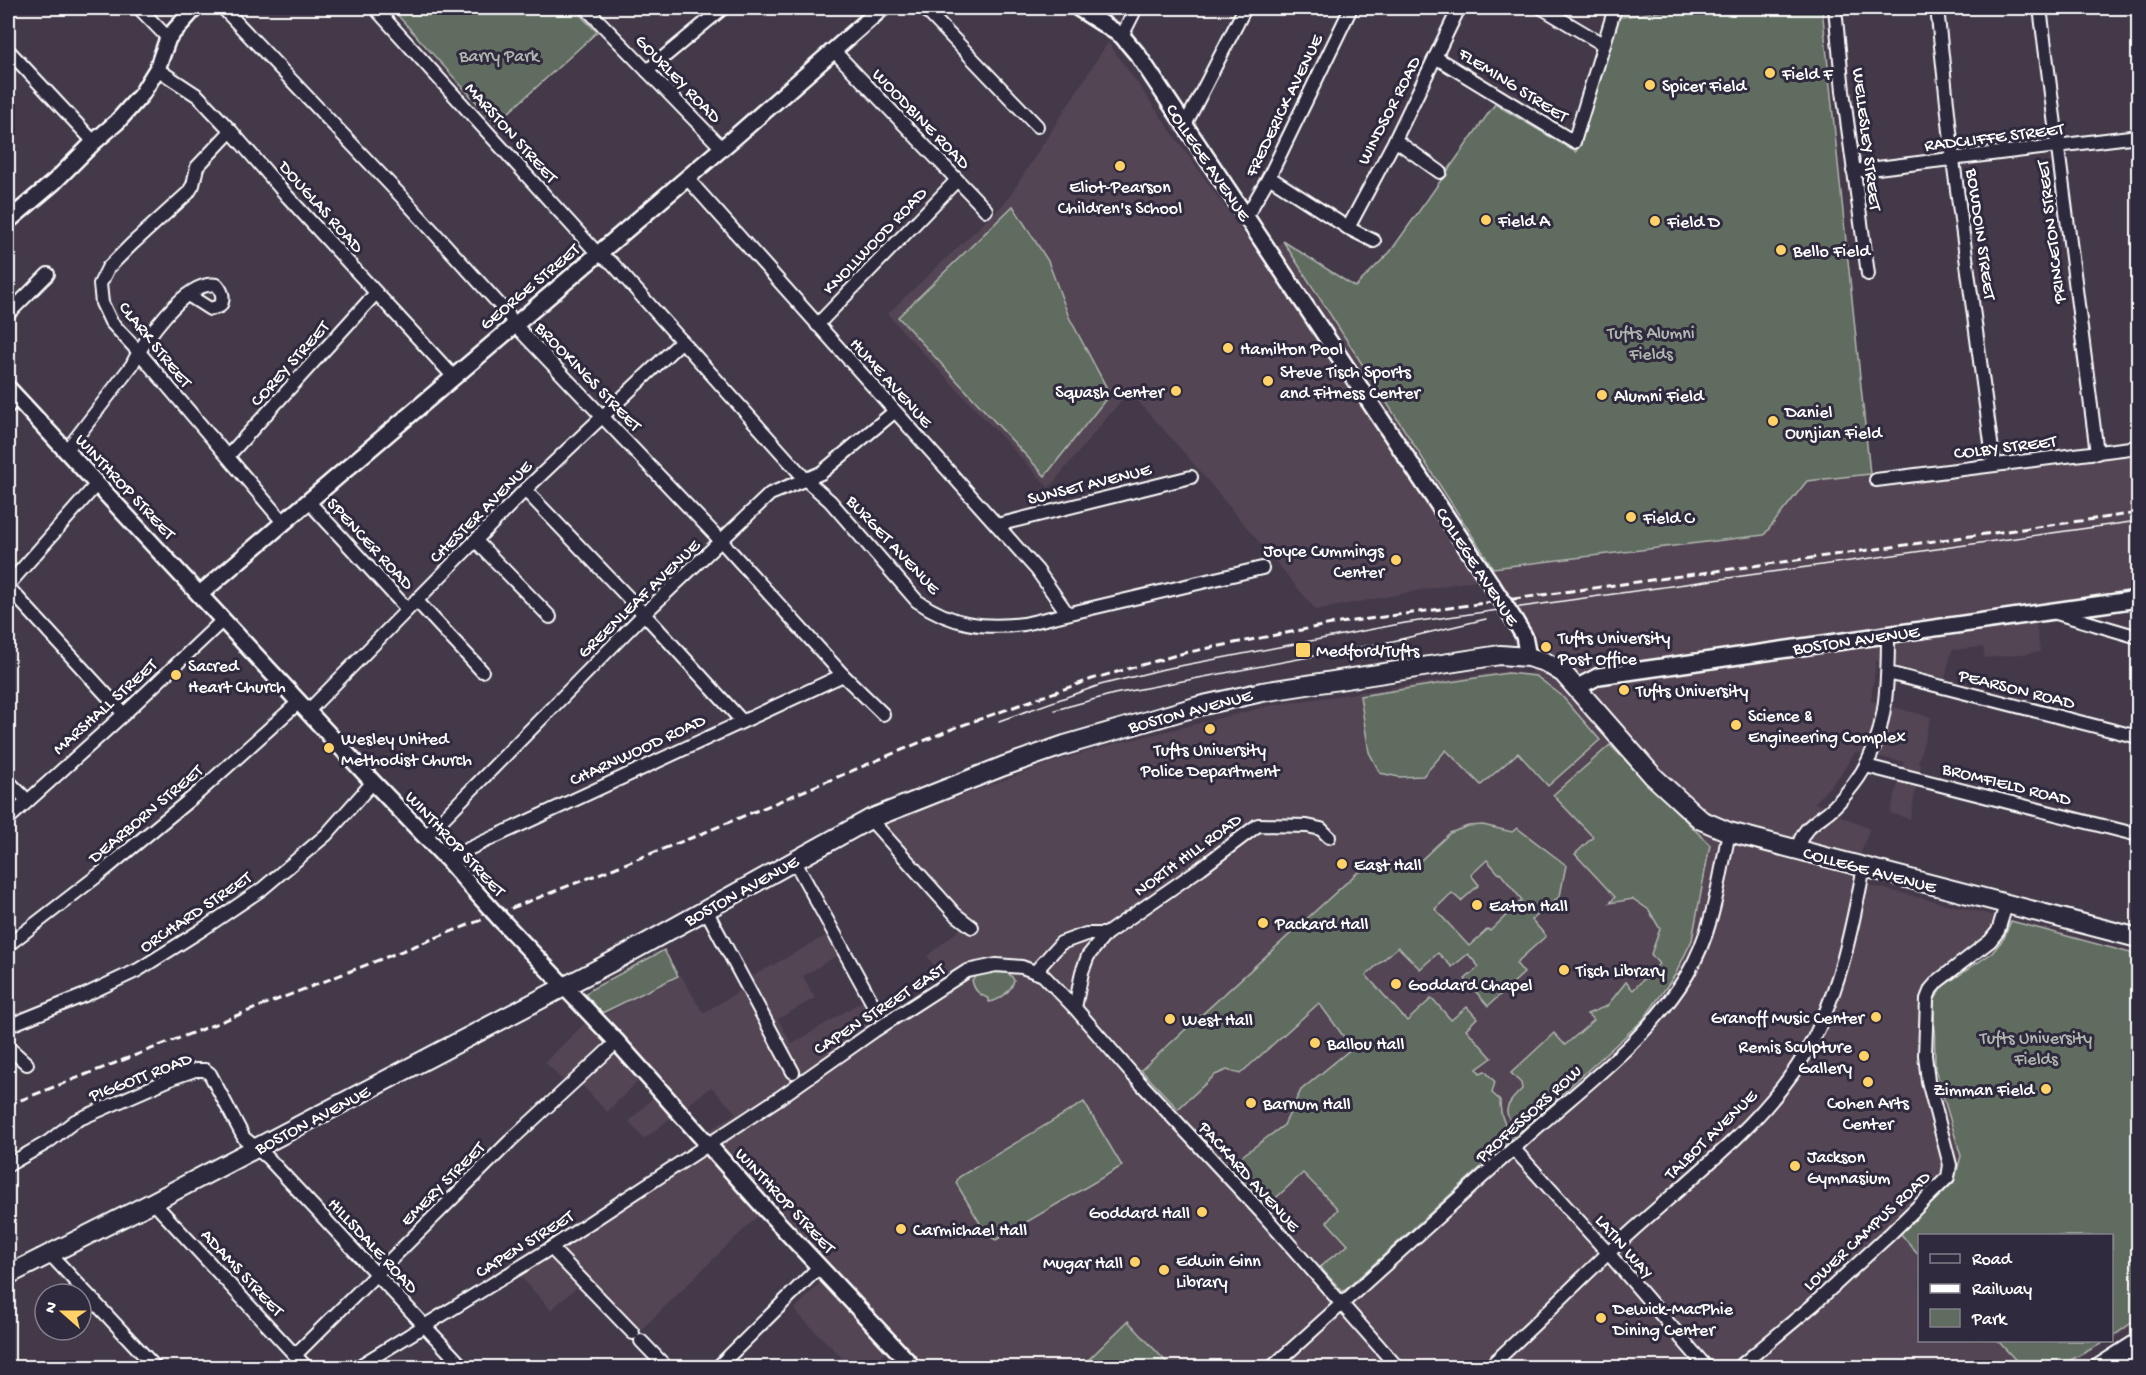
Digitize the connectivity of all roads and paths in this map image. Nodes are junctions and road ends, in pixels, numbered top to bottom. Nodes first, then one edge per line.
1 (139, 8) edge
2 (195, 8) edge
3 (223, 8) edge
4 (375, 8) edge
5 (586, 8) edge
6 (723, 8) edge
7 (882, 8) edge
8 (924, 8) edge
9 (1078, 8) edge
10 (1136, 8) edge
11 (1245, 8) edge
12 (1352, 8) edge
13 (1459, 8) edge
14 (1542, 8) edge
15 (1615, 8) edge
16 (1835, 8) edge
17 (1937, 8) edge
18 (2040, 8) edge
19 (1122, 36) junction
20 (168, 38) junction
21 (1604, 45) junction
22 (8, 50) edge
23 (833, 50) junction
24 (1435, 57) junction
25 (157, 69) junction
26 (647, 72) junction
27 (1037, 126) dead end
28 (1185, 126) junction
29 (231, 131) junction
30 (2139, 136) edge
31 (1395, 140) junction
32 (94, 142) junction
33 (2058, 147) junction
34 (722, 148) junction
35 (1953, 160) junction
36 (1854, 171) junction
37 (1440, 172) dead end
38 (686, 177) junction
39 (1269, 177) junction
40 (957, 180) junction
41 (986, 210) dead end
42 (1245, 217) junction
43 (8, 221) edge
44 (1348, 228) junction
45 (1374, 241) dead end
46 (598, 254) junction
47 (48, 274) dead end
48 (1868, 274) dead end
49 (376, 293) junction
50 (188, 295) dead end
51 (8, 314) edge
52 (514, 324) junction
53 (817, 325) junction
54 (682, 341) junction
55 (138, 351) junction
56 (453, 376) junction
57 (10, 397) edge
58 (894, 412) junction
59 (603, 416) junction
60 (2139, 447) edge
61 (66, 452) junction
62 (2097, 453) junction
63 (228, 456) junction
64 (1995, 465) junction
65 (1191, 477) dead end
66 (806, 480) junction
67 (1876, 480) dead end
68 (96, 485) junction
69 (525, 490) junction
70 (308, 501) junction
71 (283, 522) junction
72 (997, 525) junction
73 (475, 540) junction
74 (722, 542) junction
75 (1262, 568) dead end
76 (8, 586) edge
77 (200, 594) junction
78 (2139, 599) edge
79 (412, 605) junction
80 (2051, 612) junction
81 (1067, 613) junction
82 (644, 614) junction
83 (550, 617) dead end
84 (224, 620) junction
85 (1888, 635) junction
86 (2139, 637) edge
87 (1528, 657) junction
88 (482, 671) dead end
89 (1888, 673) junction
90 (843, 675) junction
91 (1576, 688) junction
92 (304, 706) junction
93 (124, 714) junction
94 (883, 714) dead end
95 (741, 720) junction
96 (2139, 737) edge
97 (1866, 766) junction
98 (8, 781) edge
99 (373, 782) junction
100 (27, 800) junction
101 (8, 819) edge
102 (870, 819) junction
103 (1730, 832) junction
104 (2139, 835) edge
105 (426, 836) junction
106 (1329, 837) dead end
107 (1797, 850) junction
108 (447, 859) junction
109 (794, 860) junction
110 (1864, 867) junction
111 (2006, 905) junction
112 (706, 910) junction
113 (972, 927) dead end
114 (1106, 934) junction
115 (2139, 938) edge
116 (8, 945) edge
117 (1035, 972) junction
118 (564, 987) junction
119 (1075, 1008) junction
120 (878, 1012) dead end
121 (8, 1026) edge
122 (617, 1042) junction
123 (8, 1047) edge
124 (27, 1065) dead end
125 (793, 1072) dead end
126 (708, 1145) junction
127 (256, 1148) junction
128 (1514, 1149) junction
129 (8, 1165) edge
130 (153, 1203) junction
131 (551, 1248) junction
132 (48, 1253) junction
133 (1609, 1254) junction
134 (820, 1266) junction
135 (377, 1274) junction
136 (8, 1275) edge
137 (1343, 1303) junction
138 (426, 1326) junction
139 (2135, 1352) edge
140 (296, 1354) junction
141 (910, 1366) edge
142 (156, 1368) edge
143 (307, 1368) edge
144 (356, 1368) edge
145 (464, 1368) edge
146 (667, 1368) edge
147 (717, 1368) edge
148 (1271, 1368) edge
149 (1398, 1368) edge
150 (1488, 1368) edge
151 (1707, 1368) edge
152 (1738, 1368) edge
153 (2099, 1368) edge

1 - 20 street
2 - 20 street
3 - 52 street, BROOKINGS STREET
4 - 46 street, MARSTON STREET
5 - 26 street, GOURLEY ROAD
6 - 26 street
7 - 23 street, GEORGE STREET
8 - 27 street
9 - 19 street, COLLEGE AVENUE
10 - 19 street
11 - 28 street
12 - 39 street, FREDERICK AVENUE
13 - 24 street, WINDSOR ROAD
14 - 21 street
15 - 21 street
16 - 36 street, WELLESLEY STREET
17 - 35 street, BOWDOIN STREET
18 - 33 street, PRINCETON STREET
19 - 28 street, COLLEGE AVENUE
20 - 25 street
21 - 24 street, FLEMING STREET
22 - 32 street
23 - 34 street, GEORGE STREET
23 - 40 street, WOODBINE ROAD
24 - 31 street, WINDSOR ROAD
25 - 29 street, DOUGLAS ROAD
25 - 32 street
26 - 34 street, GOURLEY ROAD
28 - 42 street, COLLEGE AVENUE
29 - 49 street, DOUGLAS ROAD
29 - 55 street, CLARK STREET
30 - 33 street, RADCLIFFE STREET
31 - 37 street
31 - 44 street, WINDSOR ROAD
32 - 43 street
33 - 35 street, RADCLIFFE STREET
33 - 62 street, PRINCETON STREET
34 - 38 street, GEORGE STREET
35 - 36 street, RADCLIFFE STREET
35 - 64 street, BOWDOIN STREET
36 - 48 street, WELLESLEY STREET
38 - 46 street, GEORGE STREET
38 - 53 street, HUME AVENUE
39 - 42 street, FREDERICK AVENUE
39 - 44 street
40 - 41 street, WOODBINE ROAD
40 - 53 street, KNOLLWOOD ROAD
42 - 87 street, COLLEGE AVENUE, bridge
44 - 45 street
46 - 52 street, GEORGE STREET
46 - 54 street, BURGET AVENUE
47 - 51 street
49 - 56 street, DOUGLAS ROAD
49 - 63 street, COREY STREET
50 - 55 street
52 - 56 street, GEORGE STREET
52 - 59 street, BROOKINGS STREET
53 - 58 street, HUME AVENUE
54 - 59 street, CHESTER AVENUE
54 - 66 street, BURGET AVENUE
55 - 61 street
55 - 63 street, CLARK STREET
56 - 70 street, GEORGE STREET
57 - 61 street, WINTHROP STREET
58 - 66 street, GREENLEAF AVENUE
58 - 72 street, HUME AVENUE
59 - 69 street, CHESTER AVENUE
59 - 74 street, BROOKINGS STREET
60 - 62 street, COLBY STREET
61 - 68 street, WINTHROP STREET
62 - 64 street, COLBY STREET
63 - 71 street, CLARK STREET
64 - 67 street, COLBY STREET
65 - 72 street, SUNSET AVENUE
66 - 74 street, GREENLEAF AVENUE
66 - 81 street, BURGET AVENUE
68 - 76 street
68 - 77 street, WINTHROP STREET
69 - 73 street, CHESTER AVENUE
69 - 82 street
70 - 71 street, GEORGE STREET
70 - 79 street, SPENCER ROAD
71 - 77 street, GEORGE STREET
72 - 81 street, HUME AVENUE
73 - 79 street, CHESTER AVENUE
73 - 83 street
74 - 82 street, GREENLEAF AVENUE
74 - 90 street, BROOKINGS STREET
75 - 81 street, BURGET AVENUE
76 - 93 street
77 - 84 street, WINTHROP STREET
78 - 80 street, BOSTON AVENUE
79 - 88 street, SPENCER ROAD
79 - 92 street, CHESTER AVENUE
80 - 85 street, BOSTON AVENUE
80 - 86 street
82 - 95 street
82 - 105 street, GREENLEAF AVENUE
84 - 92 street, WINTHROP STREET
84 - 93 street, MARSHALL STREET
85 - 89 street
85 - 91 street, BOSTON AVENUE
87 - 91 main road, COLLEGE AVENUE
87 - 102 main road, BOSTON AVENUE
89 - 96 street, PEARSON ROAD
89 - 97 street
90 - 94 street, BROOKINGS STREET
90 - 95 street, CHARNWOOD ROAD
91 - 103 main road, COLLEGE AVENUE
92 - 99 street, WINTHROP STREET
92 - 116 street, DEARBORN STREET
93 - 100 street, MARSHALL STREET
95 - 108 street, CHARNWOOD ROAD
97 - 104 street, BROMFIELD ROAD
97 - 107 street
98 - 100 street
99 - 105 street, WINTHROP STREET
99 - 121 street, ORCHARD STREET
100 - 101 street, MARSHALL STREET
102 - 109 main road, BOSTON AVENUE
102 - 113 street
103 - 107 main road, COLLEGE AVENUE
103 - 128 street, PROFESSORS ROW
105 - 108 street, WINTHROP STREET
106 - 114 street, NORTH HILL ROAD
107 - 110 main road, COLLEGE AVENUE
108 - 118 street, WINTHROP STREET, bridge
109 - 112 main road, BOSTON AVENUE
109 - 120 street
110 - 111 main road, COLLEGE AVENUE
110 - 133 street, TALBOT AVENUE
111 - 115 main road, COLLEGE AVENUE
111 - 152 street, LOWER CAMPUS ROAD
112 - 118 main road, BOSTON AVENUE
112 - 125 street
114 - 117 street, NORTH HILL ROAD
114 - 119 street, NORTH HILL ROAD
117 - 119 street, CAPEN STREET EAST
117 - 126 street, CAPEN STREET EAST
118 - 122 street, WINTHROP STREET
118 - 127 main road, BOSTON AVENUE
119 - 137 street, PACKARD AVENUE
122 - 126 street, WINTHROP STREET
122 - 135 street, EMERY STREET
123 - 124 street
126 - 131 street, CAPEN STREET
126 - 134 street, WINTHROP STREET
127 - 129 street, PIGGOTT ROAD
127 - 130 main road, BOSTON AVENUE
127 - 135 street, HILLSDALE ROAD
128 - 133 street, LATIN WAY
128 - 137 street, PROFESSORS ROW
130 - 132 main road, BOSTON AVENUE
130 - 140 street, ADAMS STREET
131 - 138 street, CAPEN STREET
131 - 146 street
132 - 136 main road, BOSTON AVENUE
132 - 142 street
133 - 150 street, TALBOT AVENUE
133 - 151 street, LATIN WAY
134 - 141 street, WINTHROP STREET
134 - 147 street
135 - 138 street, HILLSDALE ROAD
135 - 140 street, EMERY STREET
137 - 148 street, PROFESSORS ROW
137 - 149 street, PACKARD AVENUE
138 - 144 street, CAPEN STREET
138 - 145 street, HILLSDALE ROAD
139 - 153 main road
140 - 143 street, ADAMS STREET

